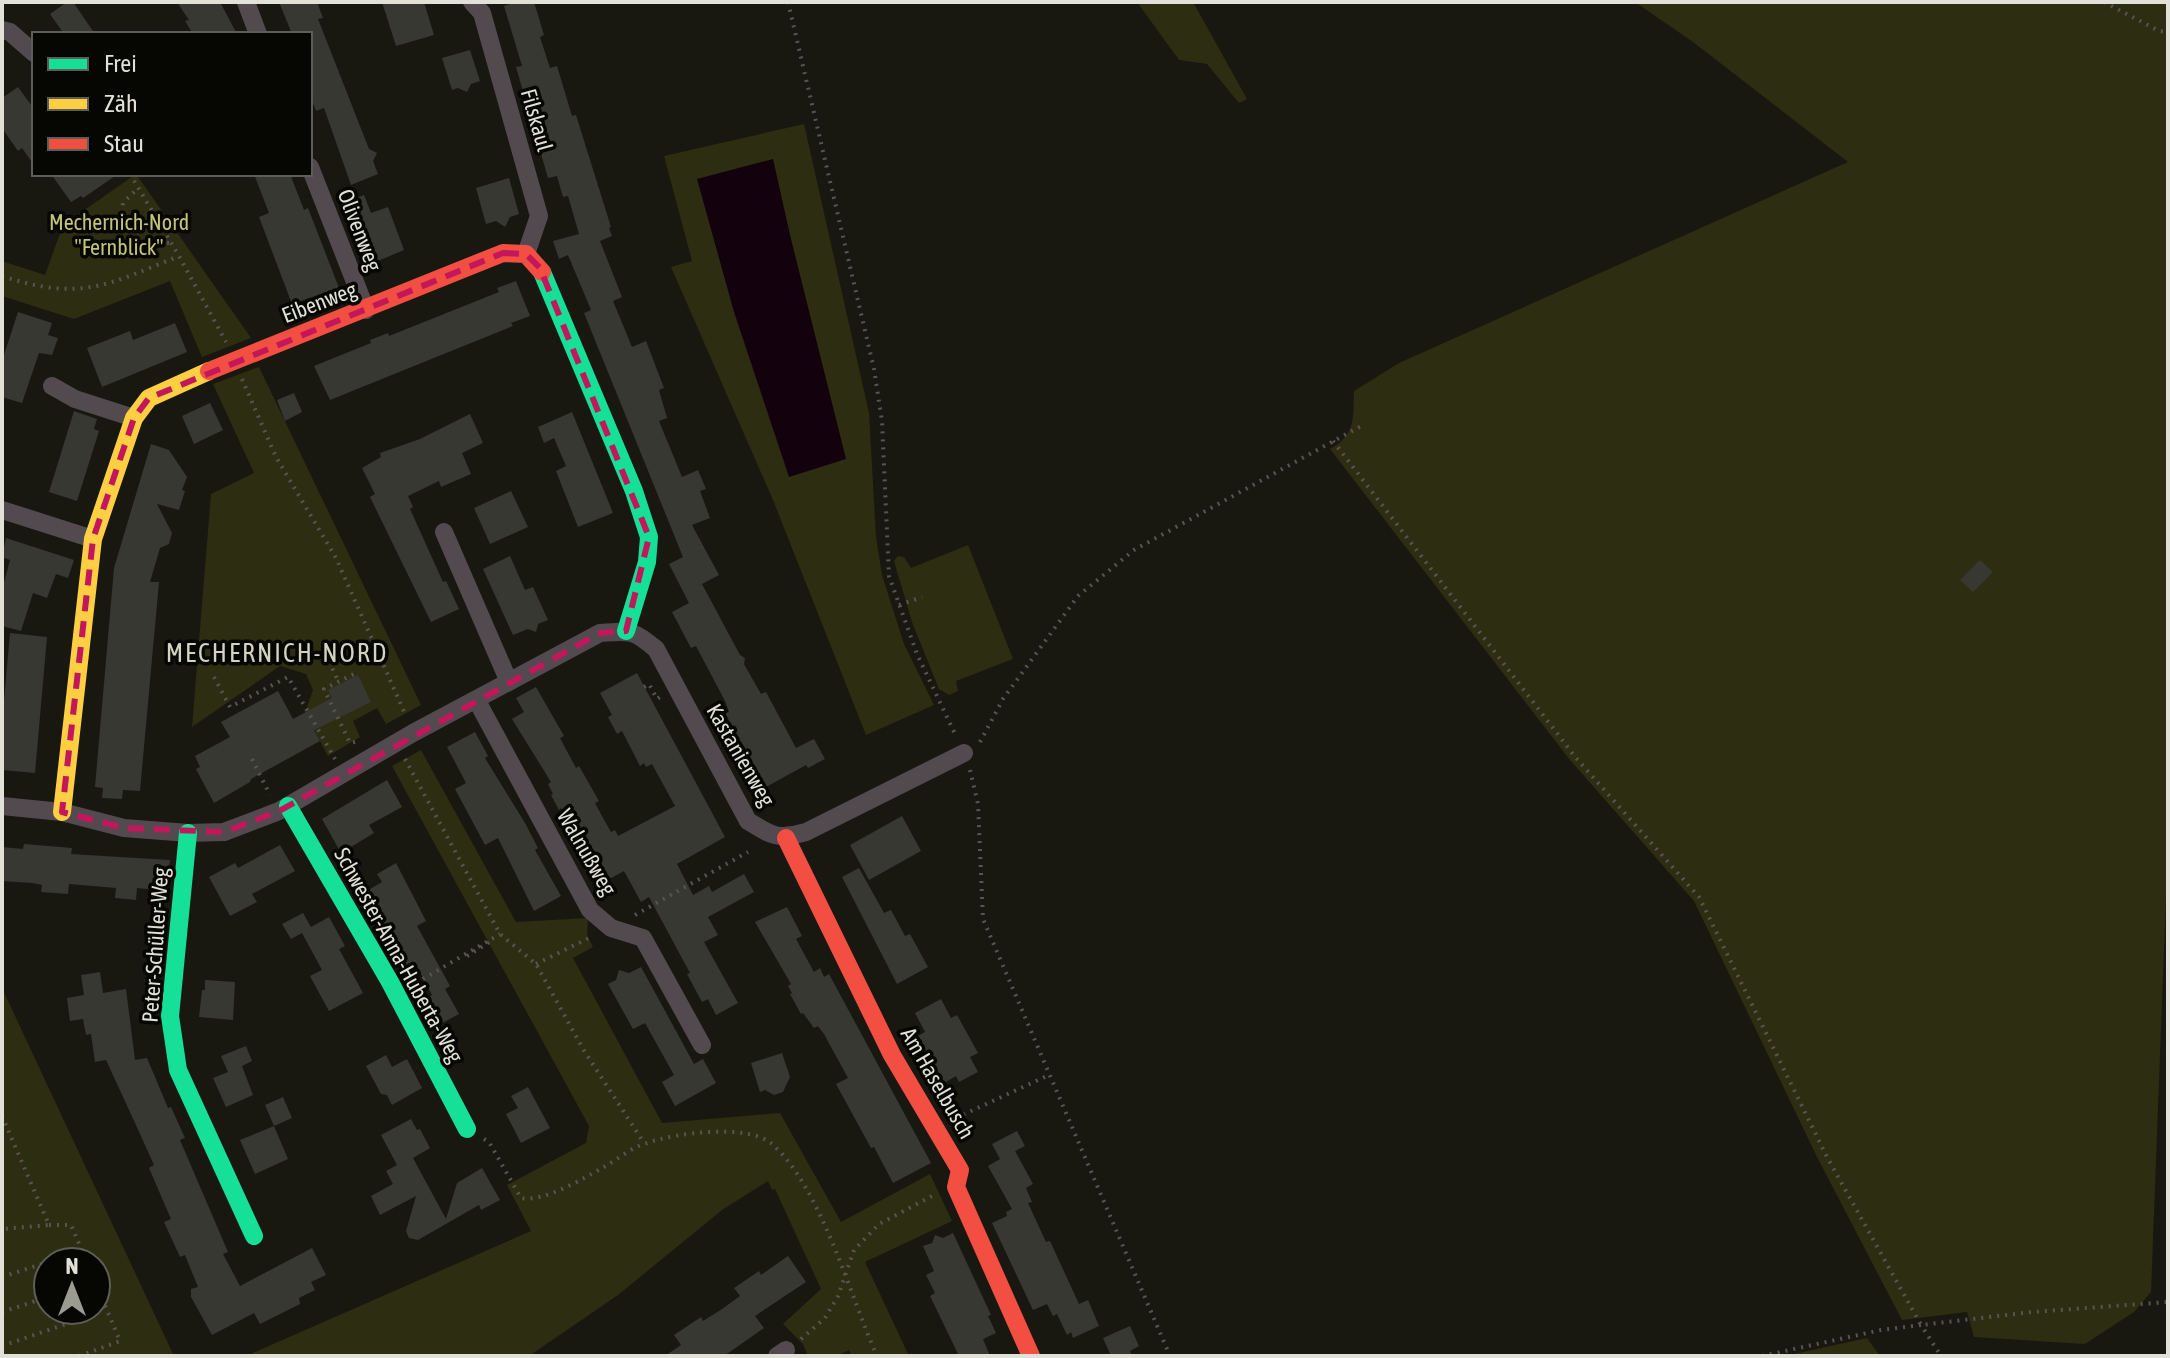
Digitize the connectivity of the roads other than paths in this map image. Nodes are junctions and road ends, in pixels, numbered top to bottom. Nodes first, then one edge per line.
1 (246, 2) edge
2 (472, 2) edge
3 (2, 30) edge
4 (257, 32) edge
5 (32, 51) edge
6 (312, 172) edge
7 (526, 254) junction
8 (366, 310) junction
9 (52, 386) dead end
10 (134, 418) junction
11 (2, 510) edge
12 (444, 532) dead end
13 (93, 539) junction
14 (626, 631) junction
15 (509, 682) junction
16 (477, 701) junction
17 (966, 758) road end
18 (2, 806) edge
19 (283, 809) junction
20 (62, 812) junction
21 (188, 833) junction
22 (786, 838) junction
23 (702, 1045) dead end
24 (467, 1129) road end
25 (254, 1236) dead end
26 (1031, 1356) edge

1 - 4 street
2 - 7 street, Filskaul
3 - 5 street
6 - 8 street, Olivenweg
7 - 8 street, Eibenweg
7 - 14 street
8 - 10 street, Eibenweg
9 - 10 street
10 - 13 street, Eibenweg
11 - 13 street
12 - 15 street
13 - 20 street, Eibenweg
14 - 15 street
14 - 22 street, Kastanienweg
15 - 16 street
16 - 19 street
16 - 23 street, Walnußweg
17 - 22 street
18 - 20 street
19 - 21 street
19 - 24 street, Schwester-Anna-Huberta-Weg
20 - 21 street
21 - 25 street, Peter-Schüller-Weg
22 - 26 street, Am Haselbusch

